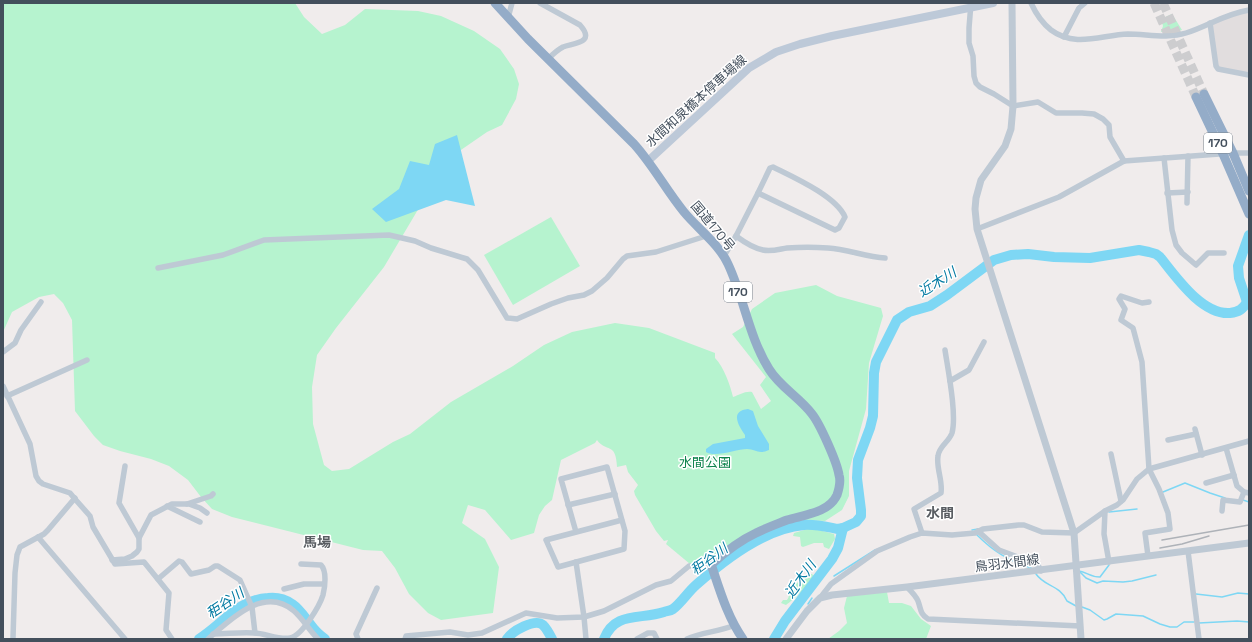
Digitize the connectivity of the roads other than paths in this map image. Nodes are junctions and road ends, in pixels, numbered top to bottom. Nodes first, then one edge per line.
1 (495, 3) edge
2 (512, 3) edge
3 (540, 3) edge
4 (993, 3) edge
5 (1012, 3) edge
6 (1031, 3) edge
7 (1085, 3) edge
8 (971, 5) edge
9 (1249, 10) edge
10 (508, 18) junction
11 (1210, 23) junction
12 (1064, 37) junction
13 (548, 59) junction
14 (1249, 76) edge
15 (1013, 106) junction
16 (1233, 153) junction
17 (1249, 153) edge
18 (1223, 154) junction
19 (1188, 156) junction
20 (1164, 158) junction
21 (648, 161) junction
22 (1124, 161) junction
23 (1245, 189) edge
24 (1188, 192) junction
25 (758, 193) junction
26 (1168, 193) junction
27 (1187, 203) dead end
28 (1249, 214) edge
29 (977, 229) junction
30 (706, 236) junction
31 (736, 236) junction
32 (1224, 253) dead end
33 (724, 256) junction
34 (885, 258) dead end
35 (158, 268) dead end
36 (40, 302) dead end
37 (1149, 302) dead end
38 (984, 342) dead end
39 (945, 350) dead end
40 (3, 352) edge
41 (87, 360) dead end
42 (950, 380) junction
43 (3, 386) edge
44 (7, 396) junction
45 (1168, 440) dead end
46 (1249, 441) edge
47 (1226, 448) junction
48 (1111, 454) dead end
49 (1202, 455) junction
50 (124, 466) dead end
51 (1149, 469) junction
52 (1234, 475) junction
53 (1206, 483) dead end
54 (1247, 493) edge
55 (213, 494) dead end
56 (614, 494) junction
57 (75, 498) junction
58 (1121, 501) junction
59 (185, 504) junction
60 (568, 505) junction
61 (167, 506) junction
62 (1105, 511) junction
63 (1222, 511) dead end
64 (206, 513) dead end
65 (622, 520) junction
66 (200, 522) dead end
67 (978, 531) junction
68 (576, 532) junction
69 (922, 533) junction
70 (1074, 533) junction
71 (38, 537) junction
72 (139, 538) junction
73 (1249, 543) edge
74 (1188, 551) junction
75 (1148, 556) junction
76 (112, 560) junction
77 (576, 562) junction
78 (1109, 562) junction
79 (301, 564) dead end
80 (712, 566) junction
81 (1077, 566) junction
82 (1041, 570) junction
83 (158, 579) junction
84 (324, 584) junction
85 (907, 587) junction
86 (377, 588) dead end
87 (284, 589) dead end
88 (820, 598) junction
89 (252, 607) junction
90 (584, 617) junction
91 (306, 625) junction
92 (735, 625) junction
93 (1080, 626) junction
94 (255, 633) junction
95 (213, 634) junction
96 (13, 638) edge
97 (125, 639) edge
98 (172, 639) edge
99 (208, 639) edge
100 (318, 639) edge
101 (358, 639) edge
102 (405, 639) edge
103 (586, 639) edge
104 (637, 639) edge
105 (657, 639) edge
106 (687, 639) edge
107 (743, 639) edge
108 (786, 639) edge
109 (1081, 639) edge
110 (1199, 639) edge

1 - 10 highway, 国道170号 / 170
2 - 10 street
3 - 13 street
4 - 8 main road, 水間和泉橋本停車場線
5 - 15 street
6 - 12 street
7 - 12 street
8 - 15 street
8 - 21 main road, 水間和泉橋本停車場線
9 - 11 street
10 - 13 highway, 国道170号 / 170
11 - 12 street
11 - 14 street
13 - 21 highway, 国道170号 / 170
15 - 22 street
15 - 29 street
16 - 17 street
16 - 18 street
16 - 18 highway, 170
16 - 23 highway, 170
18 - 19 street
18 - 23 highway, 170
19 - 20 street
19 - 24 street
20 - 22 street
20 - 26 street
21 - 30 highway, 国道170号 / 170
22 - 29 street
23 - 28 highway, 170
24 - 26 street
24 - 27 street
25 - 25 street
25 - 31 street
26 - 32 street
29 - 70 street
30 - 33 highway, 国道170号 / 170
30 - 35 street
31 - 33 street
31 - 34 street
33 - 80 highway, 国道170号 / 170
36 - 40 street
37 - 51 street
38 - 42 street
39 - 42 street
41 - 44 street
42 - 69 street
43 - 44 street
44 - 57 street
45 - 49 street
46 - 47 street
47 - 49 street
47 - 52 street
48 - 58 street
49 - 51 street
50 - 72 street
51 - 58 street
51 - 75 street
52 - 53 street
52 - 54 street
54 - 63 street
55 - 59 street
56 - 60 street
56 - 60 street
56 - 65 street
57 - 71 street
57 - 76 street
58 - 62 street
59 - 61 street
59 - 64 street
60 - 68 street
61 - 66 street
61 - 72 street
62 - 70 street
62 - 78 street
65 - 68 street
65 - 77 street
67 - 69 street
67 - 70 street
67 - 82 street
68 - 77 street
69 - 88 street
70 - 81 street
71 - 96 street
71 - 97 street
72 - 76 street
73 - 74 street, 鳥羽水間線
74 - 75 street, 鳥羽水間線
74 - 110 street
75 - 78 street, 鳥羽水間線
76 - 83 street
77 - 90 street
78 - 81 street, 鳥羽水間線
79 - 84 street
80 - 90 street
80 - 92 highway
81 - 82 street, 鳥羽水間線
81 - 93 street
82 - 85 street, 鳥羽水間線
83 - 89 street
83 - 98 street
84 - 87 street
84 - 91 street
85 - 88 street, 鳥羽水間線
85 - 93 street
86 - 101 street
88 - 108 street
89 - 91 street
89 - 94 street
89 - 95 street
90 - 102 street
90 - 103 street
91 - 94 street
91 - 100 street
92 - 106 street
92 - 107 highway
93 - 109 street
94 - 95 street
95 - 99 street
104 - 105 street

